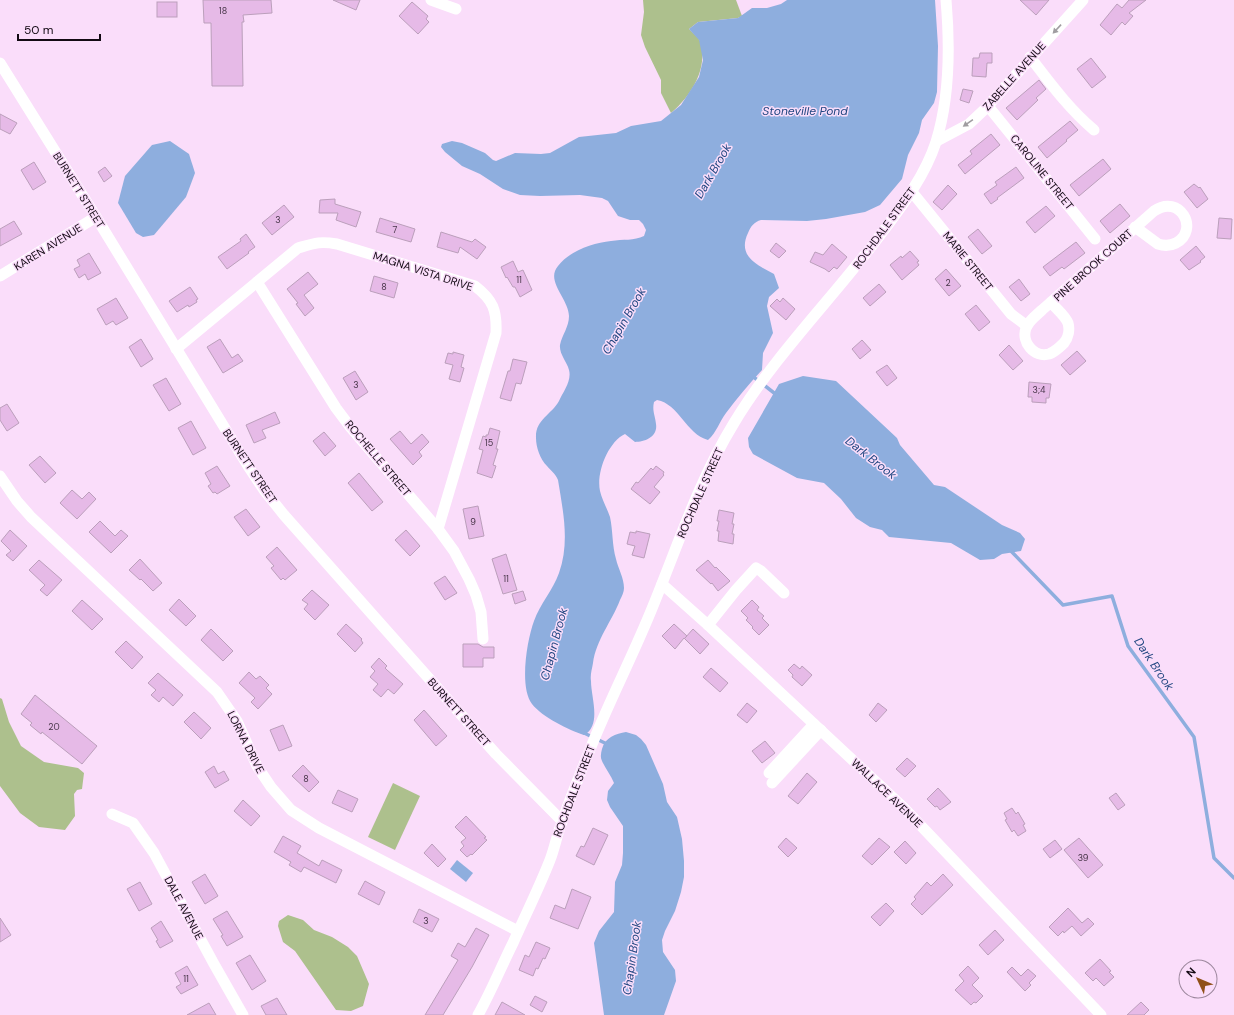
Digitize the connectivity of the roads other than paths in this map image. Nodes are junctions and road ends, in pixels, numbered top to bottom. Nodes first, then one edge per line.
1 (431, 0) edge
2 (946, 0) edge
3 (1083, 0) edge
4 (456, 9) dead end
5 (1030, 57) junction
6 (0, 63) edge
7 (988, 106) junction
8 (1094, 130) dead end
9 (937, 141) junction
10 (912, 192) junction
11 (96, 217) junction
12 (1135, 227) junction
13 (1095, 239) dead end
14 (0, 276) edge
15 (257, 282) junction
16 (1051, 302) junction
17 (1027, 326) junction
18 (176, 348) junction
19 (0, 476) edge
20 (438, 529) junction
21 (662, 584) junction
22 (784, 593) dead end
23 (708, 625) junction
24 (484, 639) dead end
25 (817, 727) junction
26 (771, 778) dead end
27 (112, 814) dead end
28 (562, 821) junction
29 (518, 931) junction
30 (243, 1015) edge
31 (478, 1015) edge
32 (1101, 1015) edge

1 - 4 street
2 - 9 street, ROCHDALE STREET
3 -> 5 street, ZABELLE AVENUE
5 - 7 street, ZABELLE AVENUE
5 - 8 street
6 - 11 street, BURNETT STREET
7 -> 9 street, ZABELLE AVENUE
7 - 13 street, CAROLINE STREET
9 - 10 street, ROCHDALE STREET
10 - 17 street, MARIE STREET
10 - 21 street, ROCHDALE STREET
11 - 14 street, KAREN AVENUE
11 - 18 street, BURNETT STREET
12 - 12 street, PINE BROOK COURT
12 - 16 street, PINE BROOK COURT
15 - 18 street, MAGNA VISTA DRIVE
15 - 20 street, ROCHELLE STREET
15 - 20 street, MAGNA VISTA DRIVE
16 - 17 street, PINE BROOK COURT
16 - 17 street, PINE BROOK COURT
18 - 28 street, BURNETT STREET
19 - 29 street, LORNA DRIVE
20 - 24 street, ROCHELLE STREET
21 - 23 street, WALLACE AVENUE
21 - 28 street, ROCHDALE STREET
22 - 23 street
23 - 25 street, WALLACE AVENUE
25 - 26 street
25 - 32 street, WALLACE AVENUE
27 - 30 street, DALE AVENUE
28 - 29 street, ROCHDALE STREET
29 - 31 street, ROCHDALE STREET

